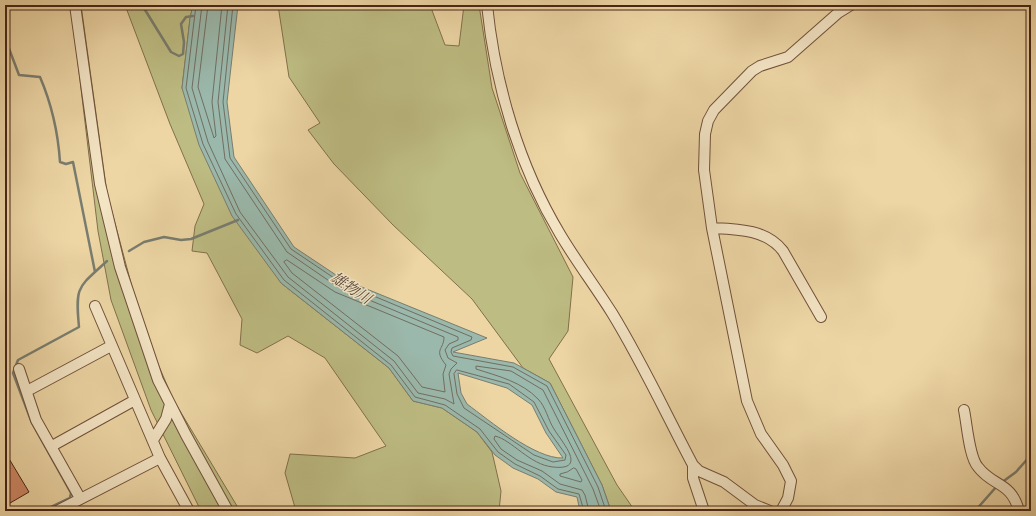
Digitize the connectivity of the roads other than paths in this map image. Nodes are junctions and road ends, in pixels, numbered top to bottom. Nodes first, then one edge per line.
1 (75, 5) edge
2 (487, 5) edge
3 (851, 5) edge
4 (712, 228) junction
5 (95, 306) dead end
6 (821, 317) dead end
7 (111, 346) junction
8 (18, 369) dead end
9 (27, 391) junction
10 (134, 400) junction
11 (170, 404) junction
12 (964, 410) dead end
13 (152, 440) junction
14 (52, 446) junction
15 (160, 458) junction
16 (693, 465) junction
17 (80, 498) junction
18 (60, 511) edge
19 (189, 511) edge
20 (228, 511) edge
21 (704, 511) edge
22 (770, 511) edge
23 (781, 511) edge
24 (1020, 511) edge

1 - 11 street
2 - 16 street
3 - 4 street
4 - 6 street
4 - 23 street
5 - 7 street
7 - 9 street
7 - 10 street
8 - 9 street
9 - 14 street
10 - 13 street
10 - 14 street
11 - 13 street
11 - 20 street
12 - 24 street
13 - 15 street
14 - 17 street
15 - 17 street
15 - 19 street
16 - 21 street
16 - 22 street
17 - 18 street

